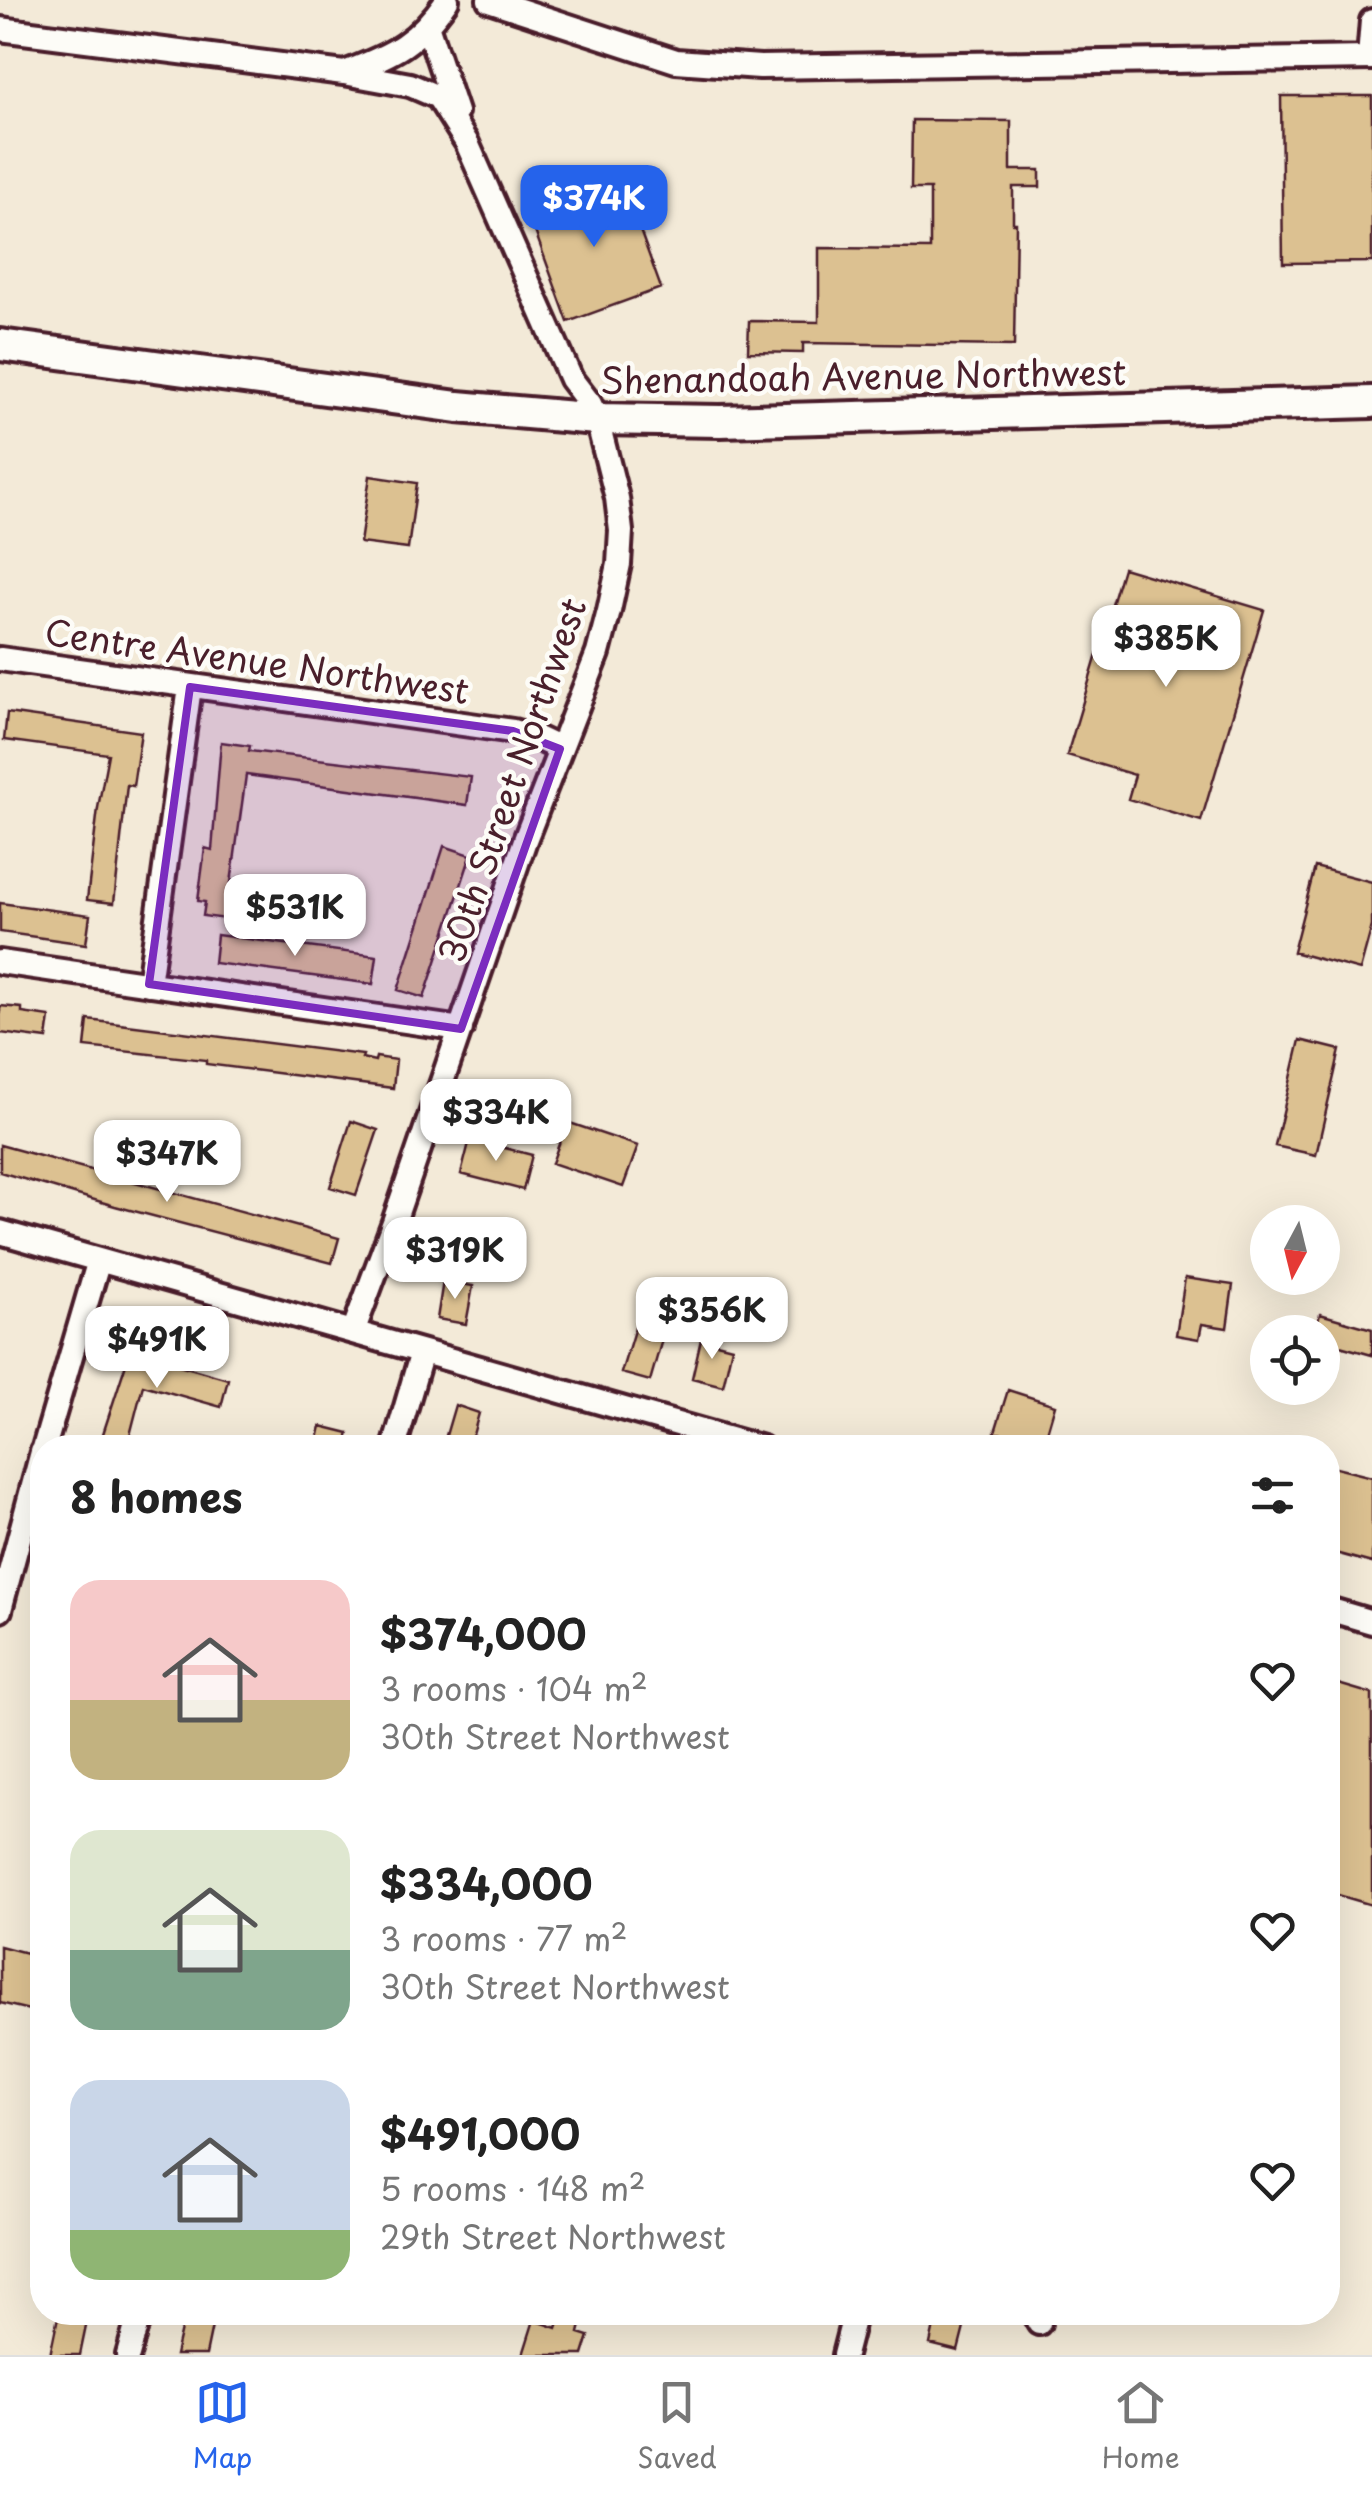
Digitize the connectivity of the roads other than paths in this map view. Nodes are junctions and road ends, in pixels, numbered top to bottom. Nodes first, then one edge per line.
1 (447, 0) edge
2 (489, 0) edge
3 (1372, 21) edge
4 (428, 28) junction
5 (0, 29) edge
6 (1370, 58) edge
7 (344, 73) junction
8 (467, 144) junction
9 (0, 344) edge
10 (1372, 402) edge
11 (597, 419) junction
12 (0, 659) edge
13 (190, 687) junction
14 (560, 749) junction
15 (0, 962) edge
16 (149, 984) junction
17 (461, 1029) junction
18 (0, 1232) edge
19 (99, 1260) junction
20 (353, 1332) junction
21 (422, 1352) junction
22 (47, 1435) edge
23 (398, 1435) edge
24 (716, 1435) edge
25 (30, 1498) edge
26 (0, 1610) edge
27 (1340, 1613) edge
28 (1372, 1622) edge
29 (136, 2325) edge
30 (852, 2325) edge
31 (128, 2355) edge
32 (844, 2355) edge

1 - 4 street
2 - 6 street
3 - 6 street
4 - 7 street
4 - 8 street, 30th Street Northwest
5 - 7 street, 30th Street Northwest
7 - 8 street, 30th Street Northwest
8 - 11 street, 30th Street Northwest
9 - 11 main road, Shenandoah Avenue Northwest
10 - 11 main road, Shenandoah Avenue Northwest
11 - 14 street, 30th Street Northwest
12 - 13 street, Centre Avenue Northwest
13 - 14 street, Centre Avenue Northwest
13 - 16 street
14 - 17 street, 30th Street Northwest
15 - 16 street
16 - 17 street
17 - 20 street, 30th Street Northwest
18 - 19 street
19 - 20 street
19 - 22 street
20 - 21 street
21 - 23 street
21 - 24 street
25 - 26 street
27 - 28 street
29 - 31 street
30 - 32 street

